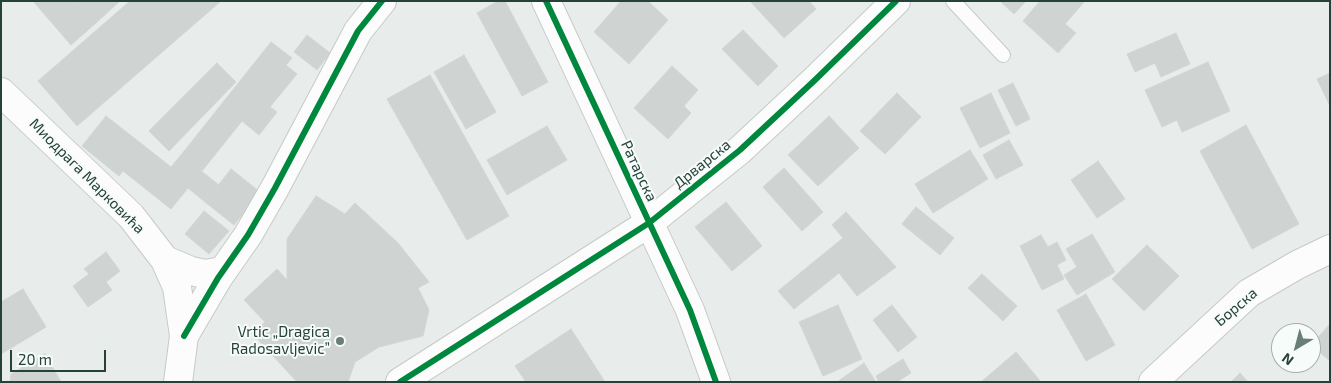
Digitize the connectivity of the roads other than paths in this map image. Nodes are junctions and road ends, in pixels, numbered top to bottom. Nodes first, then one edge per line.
1 (382, 1) edge
2 (546, 1) edge
3 (896, 1) edge
4 (953, 1) edge
5 (1003, 55) dead end
6 (7, 106) edge
7 (649, 223) junction
8 (1330, 249) edge
9 (164, 260) junction
10 (222, 271) junction
11 (184, 336) junction
12 (178, 382) edge
13 (400, 382) edge
14 (716, 382) edge
15 (1153, 382) edge

1 - 10 street
2 - 7 street, Ратарска
3 - 7 street, Дрварска
4 - 5 lane
6 - 9 street, Миодрага Марковића
7 - 13 street, Дрварска
7 - 14 street, Ратарска
8 - 15 street, Борска
9 - 10 street
9 - 11 street, Миодрага Марковића
10 - 11 street
11 - 12 street, Миодрага Марковића

